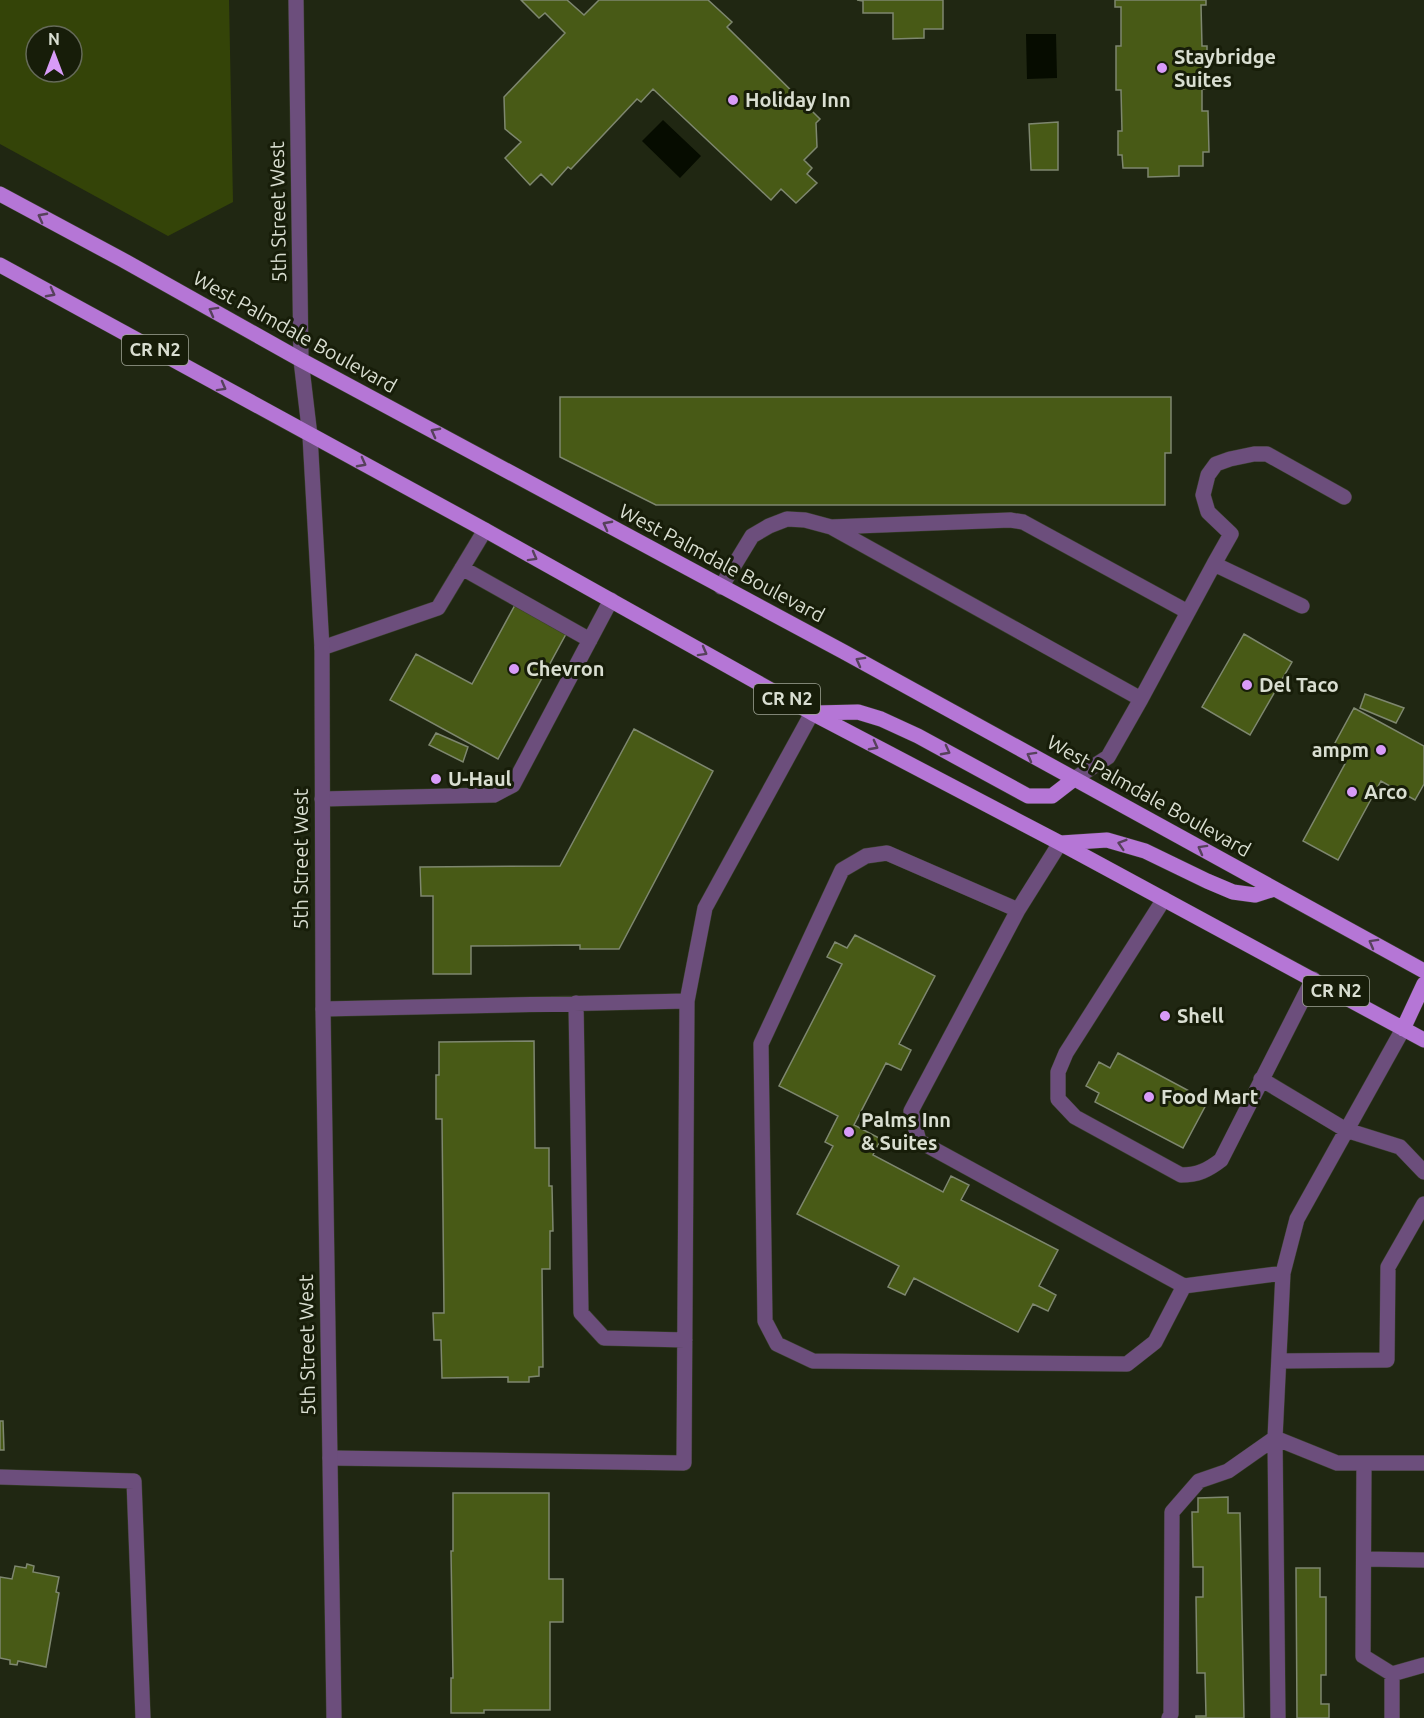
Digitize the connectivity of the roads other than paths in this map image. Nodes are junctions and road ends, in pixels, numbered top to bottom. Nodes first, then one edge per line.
1 (297, 0) edge
2 (0, 194) edge
3 (0, 266) edge
4 (301, 360) junction
5 (310, 436) junction
6 (1344, 497) dead end
7 (831, 527) junction
8 (485, 530) junction
9 (1214, 564) junction
10 (462, 568) junction
11 (721, 587) junction
12 (611, 600) junction
13 (1302, 606) dead end
14 (1188, 612) junction
15 (590, 640) junction
16 (322, 648) junction
17 (1141, 699) junction
18 (812, 713) junction
19 (1074, 779) junction
20 (322, 799) junction
21 (1060, 843) junction
22 (1274, 889) junction
23 (1164, 899) junction
24 (1018, 910) junction
25 (1424, 971) edge
26 (1313, 979) junction
27 (1424, 984) edge
28 (687, 1000) junction
29 (576, 1003) junction
30 (323, 1009) junction
31 (1403, 1029) junction
32 (1424, 1040) edge
33 (1261, 1079) junction
34 (1346, 1130) junction
35 (1424, 1172) edge
36 (1424, 1204) edge
37 (1283, 1273) junction
38 (1184, 1286) junction
39 (685, 1340) junction
40 (1279, 1361) junction
41 (1275, 1438) junction
42 (330, 1458) junction
43 (1364, 1463) junction
44 (1424, 1463) edge
45 (0, 1477) edge
46 (1364, 1560) junction
47 (1424, 1560) edge
48 (1424, 1665) edge
49 (1392, 1674) junction
50 (143, 1718) edge
51 (334, 1718) edge
52 (1169, 1718) edge
53 (1278, 1718) edge
54 (1392, 1718) edge

1 - 4 street, 5th Street West
4 -> 2 main road, West Palmdale Boulevard
3 -> 5 main road, CR N2
4 - 5 street, 5th Street West
11 -> 4 main road, West Palmdale Boulevard
5 -> 8 main road, CR N2
5 - 16 street, 5th Street West
6 - 9 street
7 - 11 street
7 - 14 street
7 - 17 street
8 - 10 street
8 -> 12 main road, CR N2
9 - 13 street
9 - 14 street
10 - 15 street
10 - 16 street
19 -> 11 main road, West Palmdale Boulevard
12 - 15 street
12 -> 18 main road, CR N2
14 - 17 street
15 - 20 street
16 - 20 street, 5th Street West
17 - 19 street
18 -> 19 main road
18 -> 21 main road, CR N2
18 - 28 street
22 -> 19 main road, West Palmdale Boulevard
20 - 30 street, 5th Street West
22 -> 21 main road
21 - 23 main road, CR N2
21 - 24 street
25 -> 22 main road, West Palmdale Boulevard
23 - 26 main road, CR N2
23 - 33 street
24 - 38 street
24 - 38 street
26 - 31 main road, CR N2
26 - 33 street
27 - 31 main road
28 - 29 street
28 - 39 street
29 - 30 street
29 - 39 street
30 - 42 street, 5th Street West
31 - 32 main road, CR N2
31 - 34 street
33 - 34 street
34 - 35 street
34 - 37 street
36 - 40 street
37 - 38 street
37 - 40 street
39 - 42 street
40 - 41 street
41 - 43 street
41 - 52 street
41 - 53 street
42 - 51 street, 5th Street West
43 - 44 street
43 - 46 street
45 - 50 street
46 - 47 street
46 - 49 street
48 - 49 street
49 - 54 street

